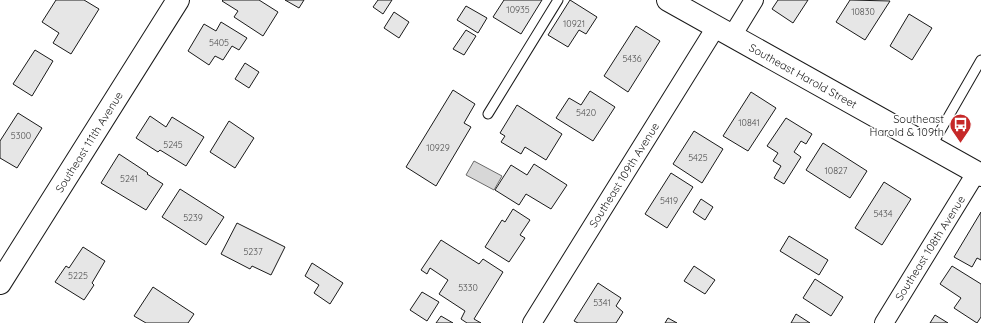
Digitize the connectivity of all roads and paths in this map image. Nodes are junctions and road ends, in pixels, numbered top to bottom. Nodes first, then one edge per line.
1 (178, 0) edge
2 (558, 0) edge
3 (668, 0) edge
4 (754, 0) edge
5 (724, 32) junction
6 (981, 60) edge
7 (488, 114) dead end
8 (931, 147) junction
9 (979, 174) edge
10 (6, 262) edge
11 (0, 283) edge
12 (532, 323) edge
13 (884, 323) edge

1 - 10 street, Southeast 111th Avenue
2 - 7 lane
3 - 5 street, Southeast Harold Street
4 - 5 street, Southeast 109th Avenue
5 - 8 street, Southeast Harold Street
5 - 12 street, Southeast 109th Avenue
6 - 8 lane
8 - 9 street, Southeast Harold Street
9 - 13 street, Southeast 108th Avenue
10 - 11 street, Southeast 111th Avenue

